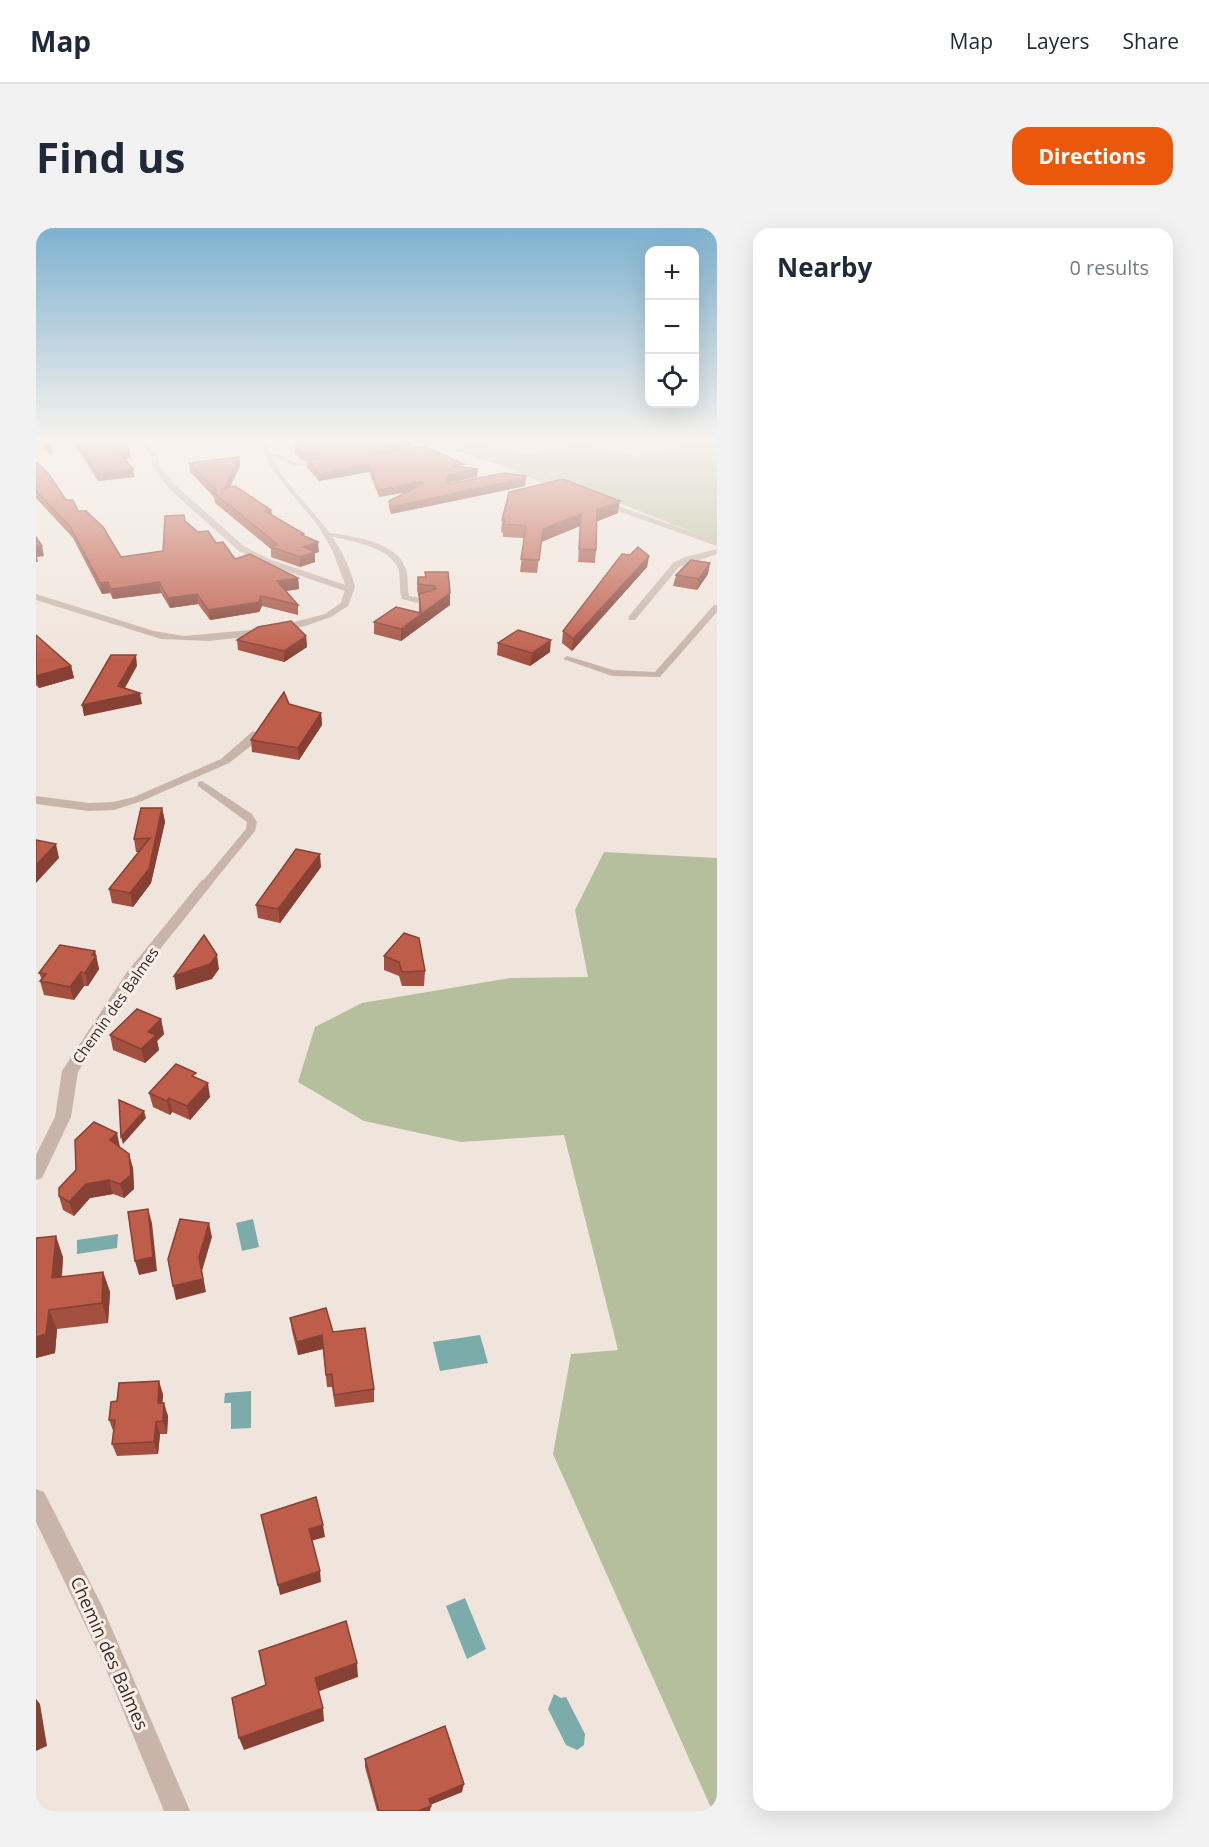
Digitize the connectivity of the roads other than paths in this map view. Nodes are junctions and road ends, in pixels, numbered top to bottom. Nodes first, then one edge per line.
1 (201, 513) edge
2 (311, 513) edge
3 (630, 513) edge
4 (330, 535) junction
5 (717, 544) edge
6 (717, 551) edge
7 (351, 590) junction
8 (36, 597) edge
9 (429, 600) edge
10 (717, 608) edge
11 (632, 618) dead end
12 (567, 659) dead end
13 (253, 735) edge
14 (202, 784) dead end
15 (36, 800) edge
16 (207, 883) joint
17 (36, 1173) edge
18 (36, 1500) edge
19 (177, 1811) edge

1 - 7 street
2 - 4 street
3 - 5 street
4 - 7 street
4 - 9 lane
6 - 11 street
7 - 8 street
10 - 12 lane
13 - 15 street
14 - 16 lane
16 - 17 street, Chemin des Balmes
18 - 19 street, Chemin des Balmes

